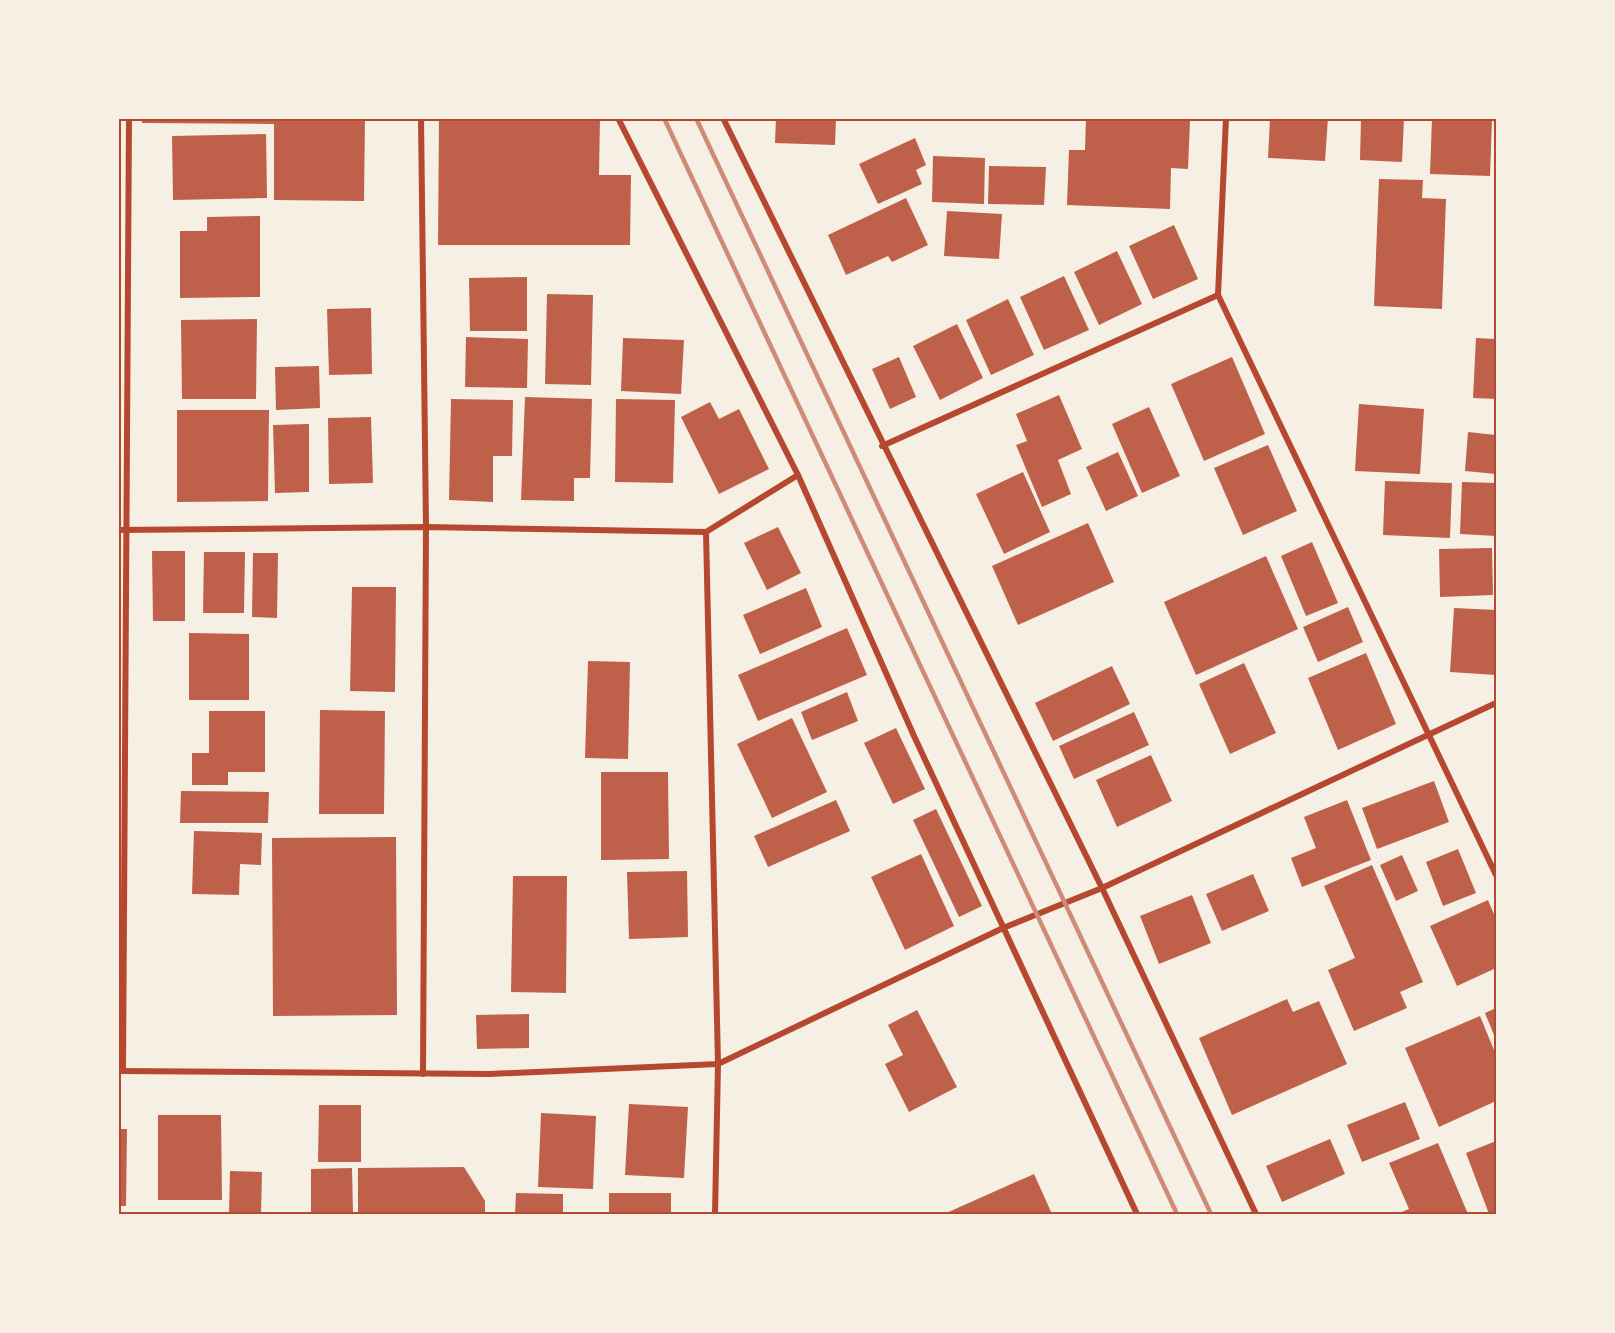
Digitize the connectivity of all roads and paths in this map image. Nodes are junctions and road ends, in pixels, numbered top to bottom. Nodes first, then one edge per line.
1 (129, 118) edge
2 (421, 118) edge
3 (618, 118) edge
4 (723, 118) edge
5 (1226, 118) edge
6 (1218, 295) junction
7 (882, 446) junction
8 (798, 475) junction
9 (426, 527) junction
10 (118, 530) edge
11 (127, 530) junction
12 (706, 532) junction
13 (1497, 703) edge
14 (1430, 734) junction
15 (1497, 874) edge
16 (1102, 888) junction
17 (1003, 927) junction
18 (718, 1064) junction
19 (121, 1071) edge
20 (423, 1074) junction
21 (715, 1215) edge
22 (1137, 1215) edge
23 (1256, 1215) edge

1 - 11 street
2 - 9 street
3 - 8 street
4 - 7 street
5 - 6 street
6 - 7 street
6 - 14 street
7 - 16 street
8 - 12 street
8 - 17 street
9 - 11 street
9 - 12 street
9 - 20 street
10 - 11 street
11 - 19 street
12 - 18 street
13 - 14 street
14 - 15 street
14 - 16 street
16 - 17 street
16 - 23 street
17 - 18 street
17 - 22 street
18 - 20 street
18 - 21 street
19 - 20 street

